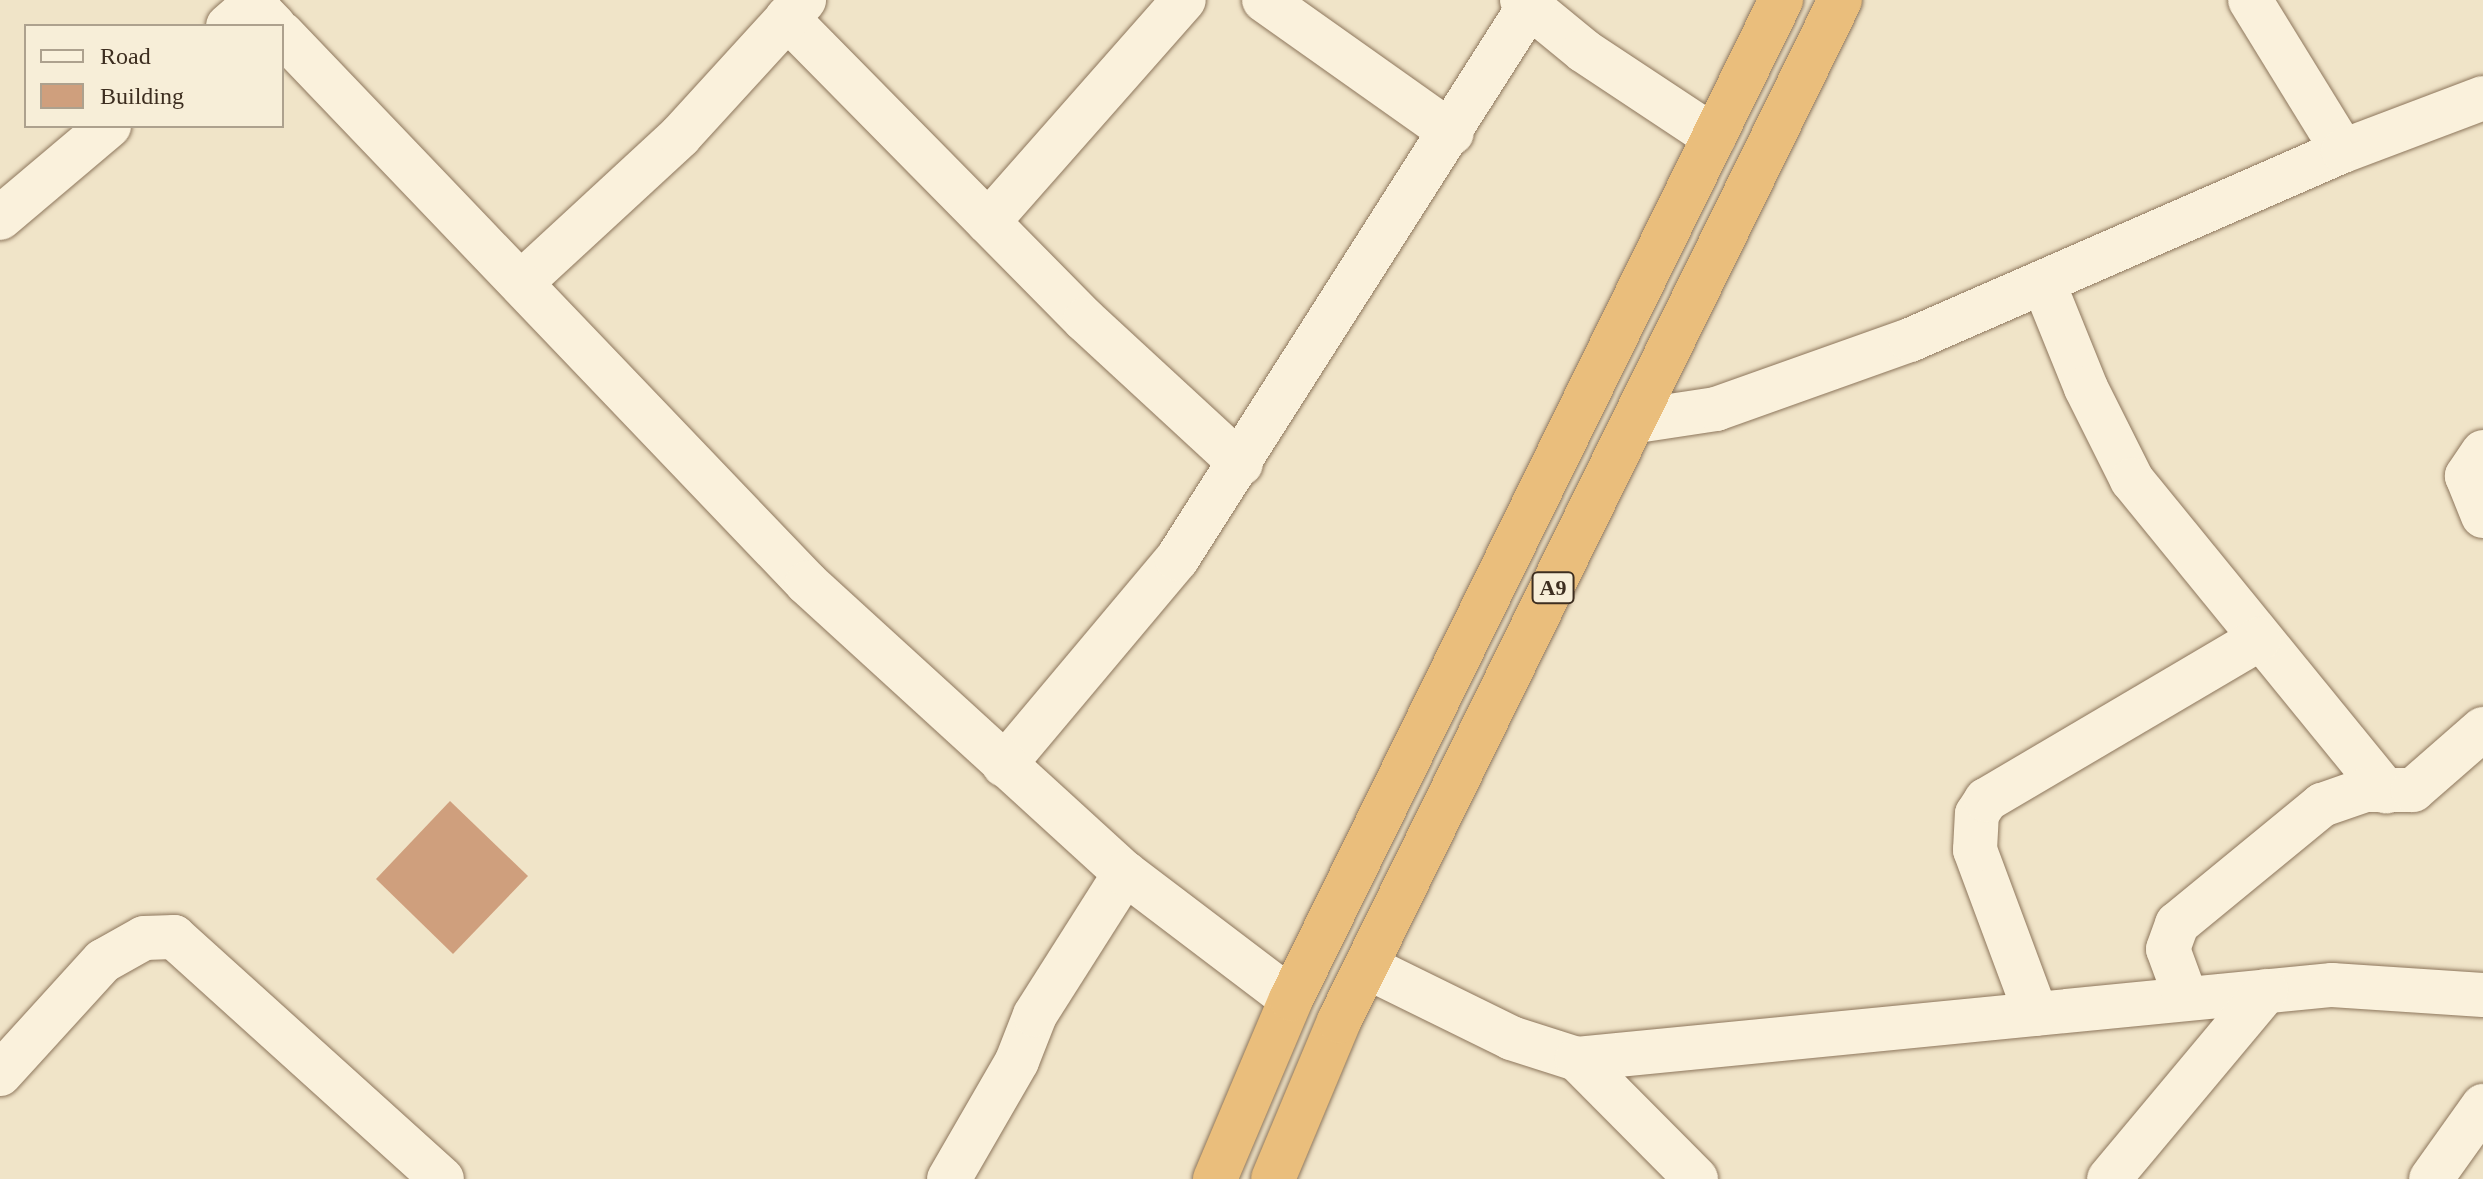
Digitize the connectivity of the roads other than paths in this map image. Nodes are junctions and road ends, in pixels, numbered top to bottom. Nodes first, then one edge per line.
1 (1184, 0) edge
2 (1264, 0) edge
3 (1781, 0) edge
4 (1840, 0) edge
5 (2250, 0) edge
6 (1528, 2) edge
7 (795, 9) edge
8 (284, 42) edge
9 (2483, 98) edge
10 (107, 128) edge
11 (1452, 133) junction
12 (1714, 137) junction
13 (2343, 151) junction
14 (0, 218) edge
15 (988, 222) junction
16 (522, 282) junction
17 (2044, 284) junction
18 (1637, 421) junction
19 (2483, 452) edge
20 (1241, 464) junction
21 (2483, 516) edge
22 (2259, 639) junction
23 (2483, 729) edge
24 (1004, 765) junction
25 (2386, 791) junction
26 (1125, 873) junction
27 (1367, 967) junction
28 (2266, 991) junction
29 (2483, 995) edge
30 (2186, 998) junction
31 (1291, 999) junction
32 (2036, 1014) junction
33 (1577, 1059) junction
34 (0, 1074) edge
35 (2483, 1106) edge
36 (442, 1179) edge
37 (949, 1179) edge
38 (1215, 1179) edge
39 (1273, 1179) edge
40 (1696, 1179) edge
41 (2109, 1179) edge
42 (2431, 1179) edge

1 - 15 street
2 - 11 street
3 - 12 highway, A9
4 - 18 highway, A9
5 - 13 street
6 - 11 street
6 - 12 street
7 - 15 street
7 - 16 street
8 - 16 street
9 - 13 street
10 - 14 street
11 - 20 street
12 - 31 highway, A9
13 - 17 street
15 - 20 street
16 - 24 street
17 - 18 street
17 - 22 street
18 - 27 highway, A9
19 - 21 street
20 - 24 street
22 - 25 street
22 - 32 street
23 - 25 street
24 - 26 street
25 - 30 street
26 - 31 street
26 - 37 street
27 - 33 street
27 - 39 highway, A9
28 - 29 street
28 - 30 street
28 - 41 street
30 - 32 street
31 - 38 highway, A9
32 - 33 street
33 - 40 street
34 - 36 street
35 - 42 street

